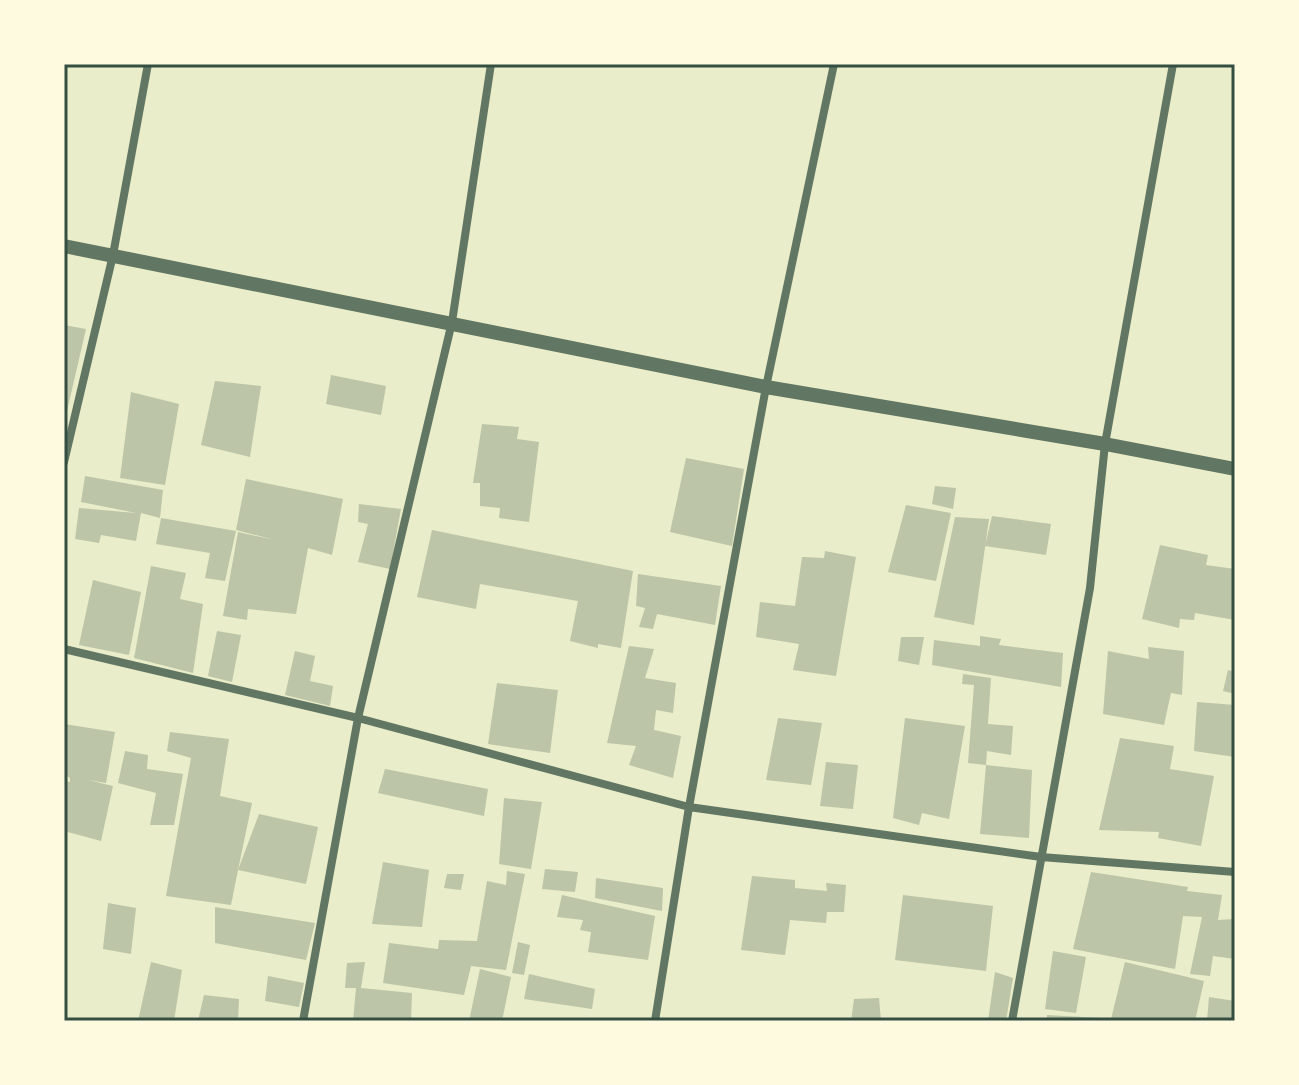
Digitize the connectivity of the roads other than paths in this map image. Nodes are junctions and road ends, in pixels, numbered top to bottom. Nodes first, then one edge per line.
1 (148, 64) edge
2 (491, 64) edge
3 (834, 64) edge
4 (1173, 64) edge
5 (64, 246) edge
6 (113, 255) junction
7 (452, 322) junction
8 (766, 387) junction
9 (1105, 444) junction
10 (64, 462) edge
11 (1235, 469) edge
12 (64, 649) edge
13 (358, 718) junction
14 (689, 807) junction
15 (1041, 857) junction
16 (1235, 872) edge
17 (303, 1021) edge
18 (655, 1021) edge
19 (1012, 1021) edge

1 - 6 street
2 - 7 street
3 - 8 street
4 - 9 street
5 - 6 street
6 - 7 street
6 - 10 street
7 - 8 street
7 - 13 street
8 - 9 street
8 - 14 street
9 - 11 street
9 - 15 street
12 - 13 street
13 - 14 street
13 - 17 street
14 - 15 street
14 - 18 street
15 - 16 street
15 - 19 street

